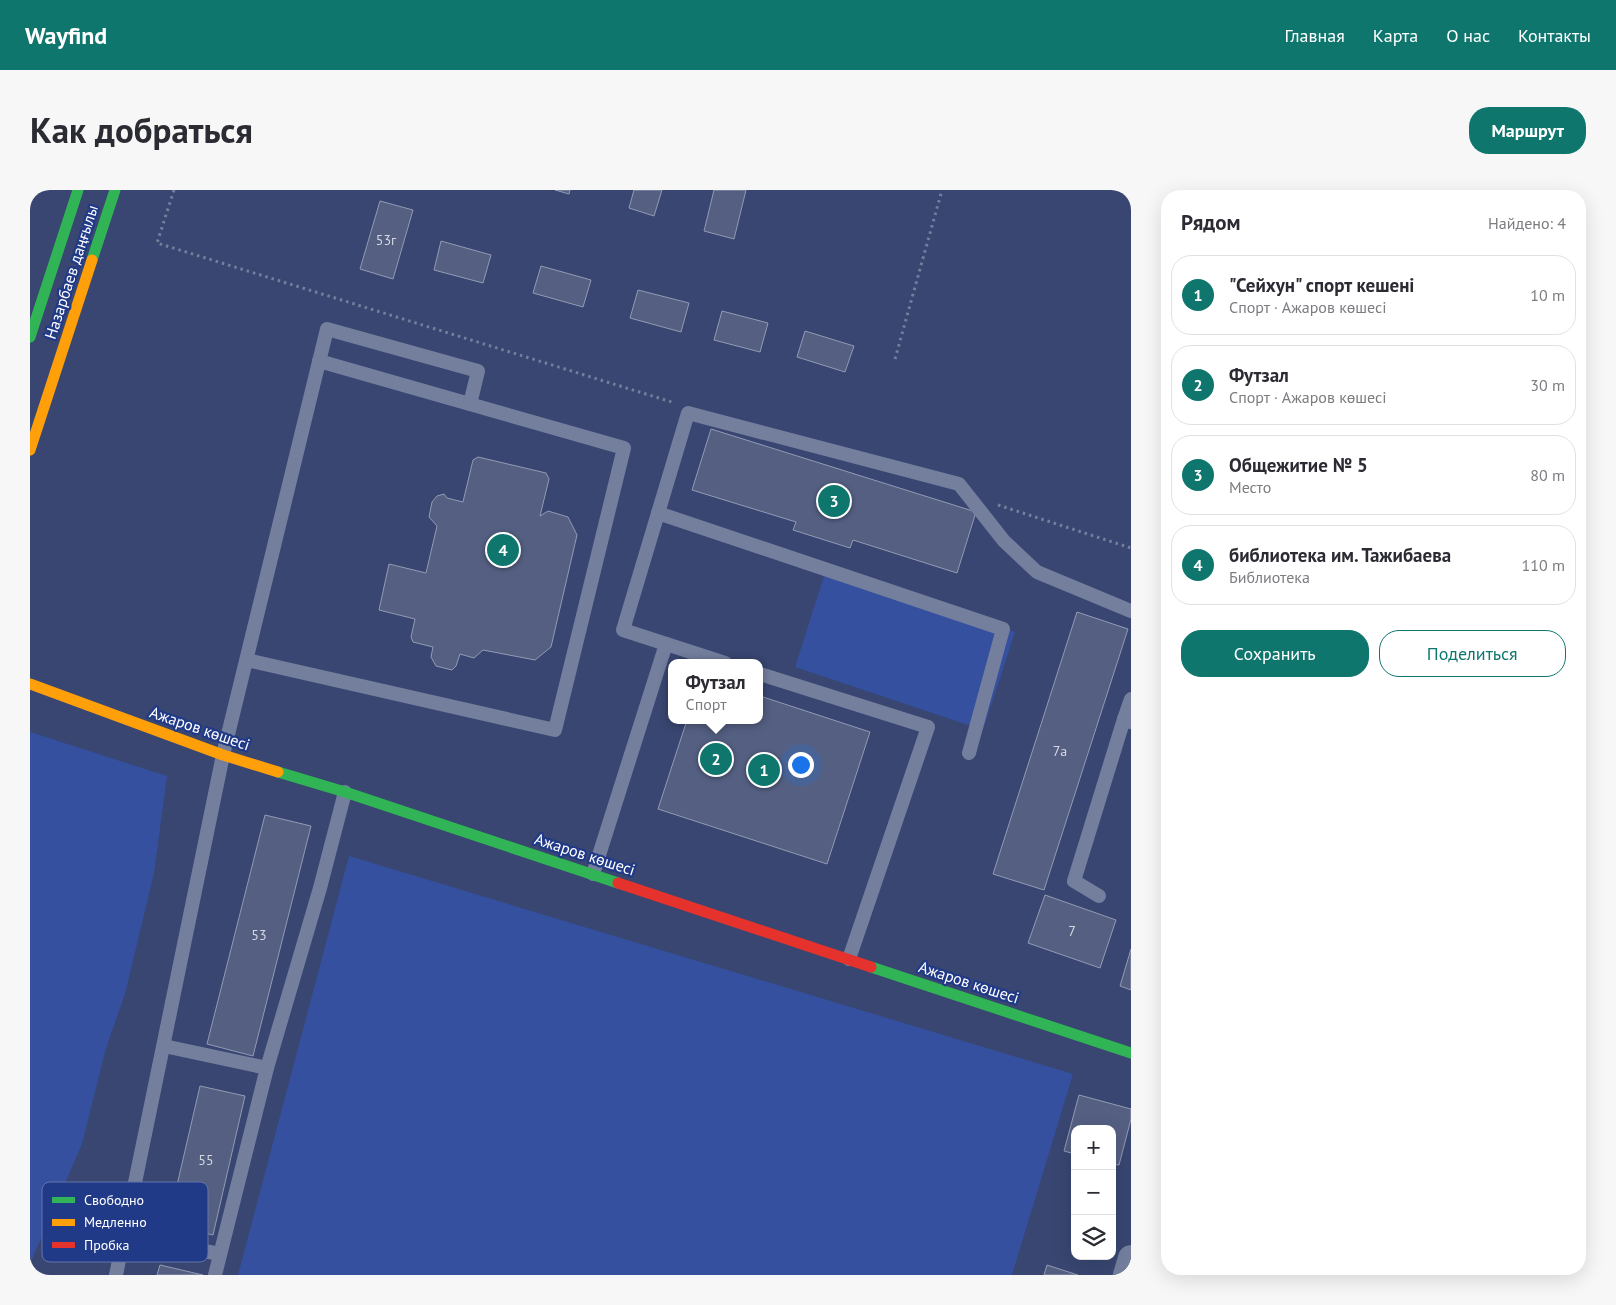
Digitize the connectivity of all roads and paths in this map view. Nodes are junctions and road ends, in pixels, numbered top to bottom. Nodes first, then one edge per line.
1 (78, 190) edge
2 (115, 190) edge
3 (174, 190) edge
4 (942, 190) edge
5 (30, 337) edge
6 (895, 359) dead end
7 (319, 361) junction
8 (470, 404) junction
9 (676, 404) dead end
10 (30, 450) edge
11 (998, 505) dead end
12 (658, 513) junction
13 (1131, 548) edge
14 (1131, 611) edge
15 (666, 644) junction
16 (713, 659) edge
17 (247, 660) junction
18 (763, 675) edge
19 (30, 684) edge
20 (1131, 698) edge
21 (1127, 720) edge
22 (969, 753) dead end
23 (223, 755) junction
24 (345, 792) junction
25 (593, 874) junction
26 (1099, 896) dead end
27 (849, 959) junction
28 (164, 1046) junction
29 (1131, 1053) edge
30 (267, 1068) junction
31 (135, 1182) edge
32 (208, 1252) edge
33 (220, 1254) junction
34 (1131, 1258) edge
35 (119, 1262) edge
36 (116, 1275) edge
37 (215, 1275) edge
38 (1126, 1275) edge

1 - 5 street, Назарбаев даңғылы
2 - 10 street, Назарбаев даңғылы
3 - 9 path
4 - 6 path
7 - 8 lane
7 - 8 lane
7 - 17 lane
8 - 17 lane
11 - 13 path
12 - 14 lane
12 - 15 lane
12 - 22 lane
15 - 16 lane
15 - 25 lane
17 - 23 lane
18 - 27 lane
19 - 23 street, Ажаров көшесі
20 - 21 lane
21 - 26 lane
23 - 24 street, Ажаров көшесі
23 - 28 lane
24 - 25 street, Ажаров көшесі
24 - 30 lane
25 - 27 street, Ажаров көшесі
27 - 29 street, Ажаров көшесі
28 - 30 lane
28 - 31 lane
30 - 33 lane
32 - 33 lane
33 - 37 lane
34 - 38 street
35 - 36 lane

